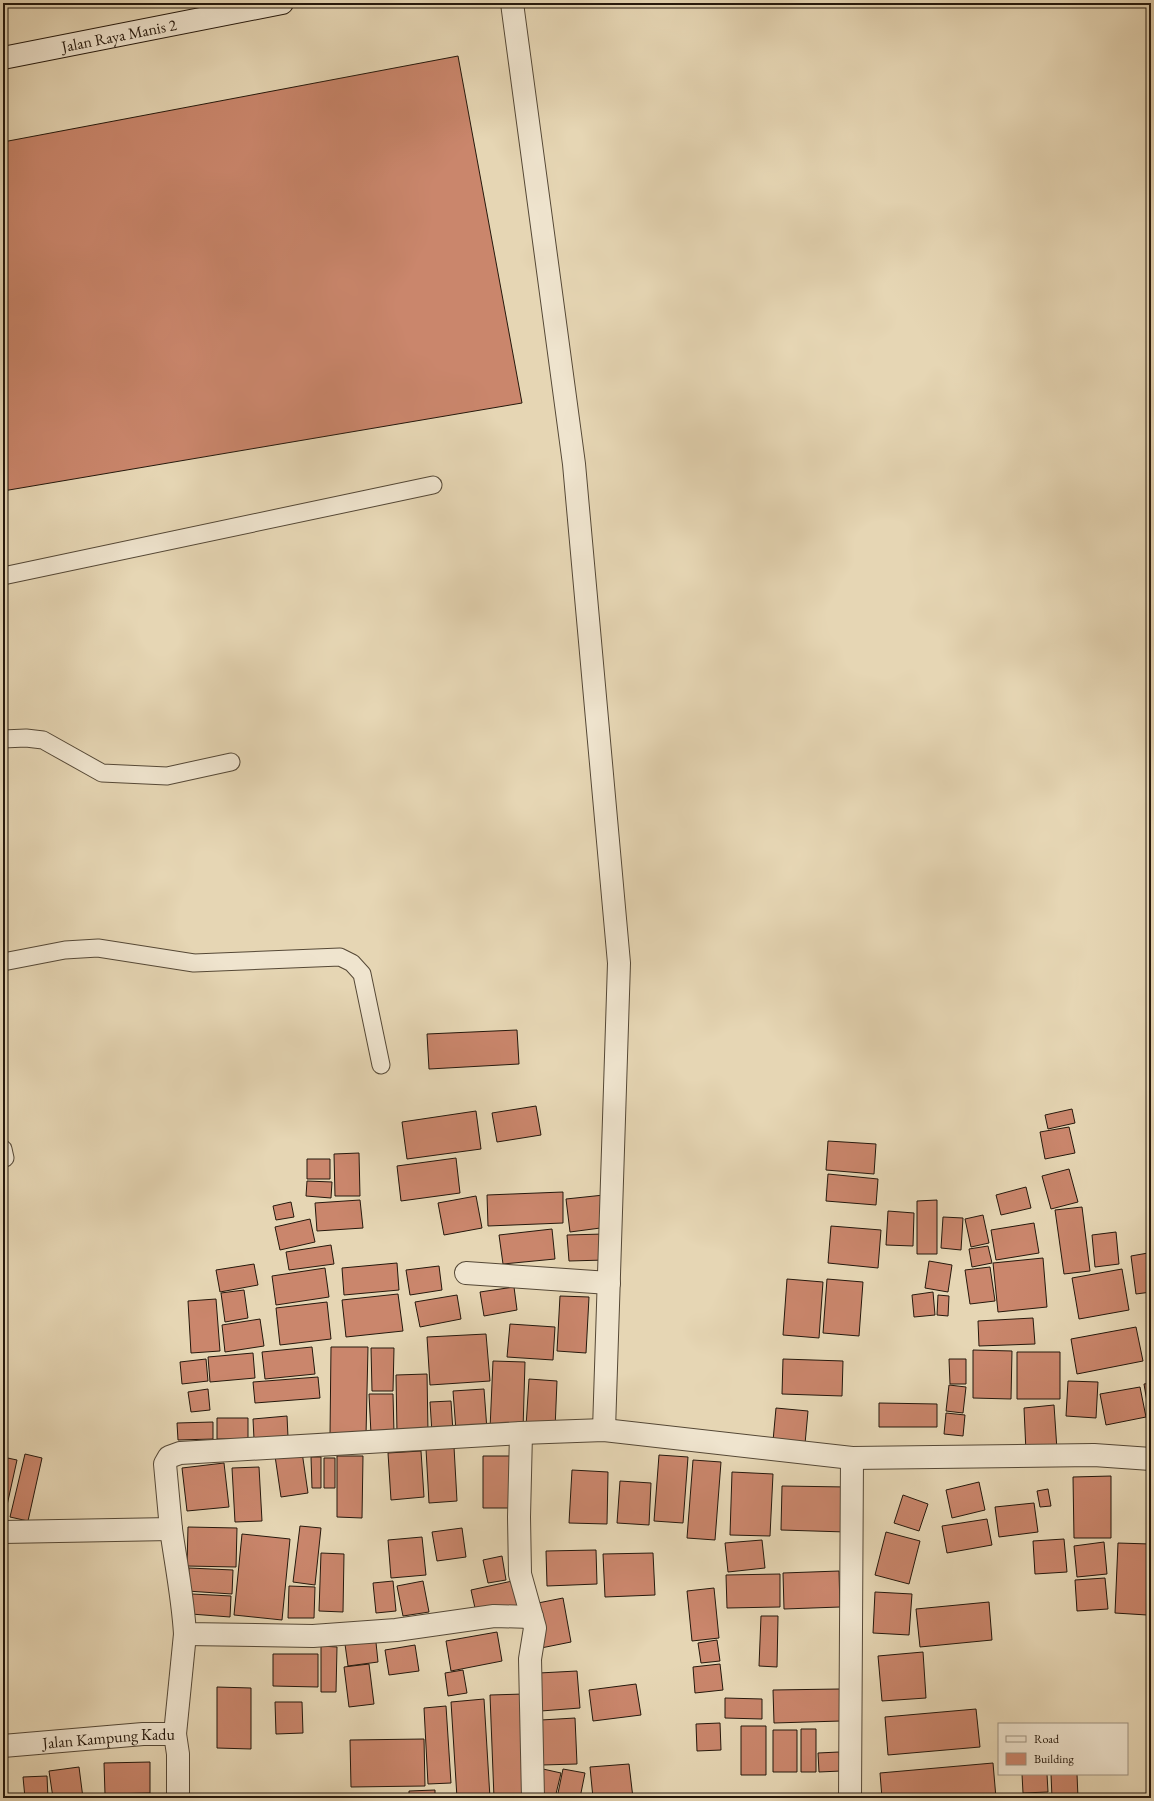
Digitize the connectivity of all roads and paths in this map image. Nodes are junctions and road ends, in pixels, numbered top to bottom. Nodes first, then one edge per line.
1 (282, 3) edge
2 (512, 3) edge
3 (3, 58) edge
4 (433, 485) dead end
5 (3, 576) edge
6 (3, 739) edge
7 (231, 762) dead end
8 (3, 962) edge
9 (381, 1066) dead end
10 (466, 1273) dead end
11 (609, 1283) junction
12 (604, 1430) junction
13 (521, 1433) junction
14 (852, 1458) junction
15 (1151, 1459) edge
16 (171, 1529) junction
17 (3, 1532) edge
18 (532, 1617) junction
19 (185, 1634) junction
20 (175, 1734) junction
21 (3, 1746) edge
22 (178, 1798) edge
23 (533, 1798) edge
24 (850, 1798) edge

1 - 3 street, Jalan Raya Manis 2
2 - 11 street
4 - 5 lane
6 - 7 lane
8 - 9 lane
10 - 11 street
11 - 12 street
12 - 13 street
12 - 14 street
13 - 16 street
13 - 18 street
14 - 15 street
14 - 24 street
16 - 17 street
16 - 19 street
18 - 19 street
18 - 23 street
19 - 20 street
20 - 21 street, Jalan Kampung Kadu
20 - 22 street, Jalan Kampung Kadu

